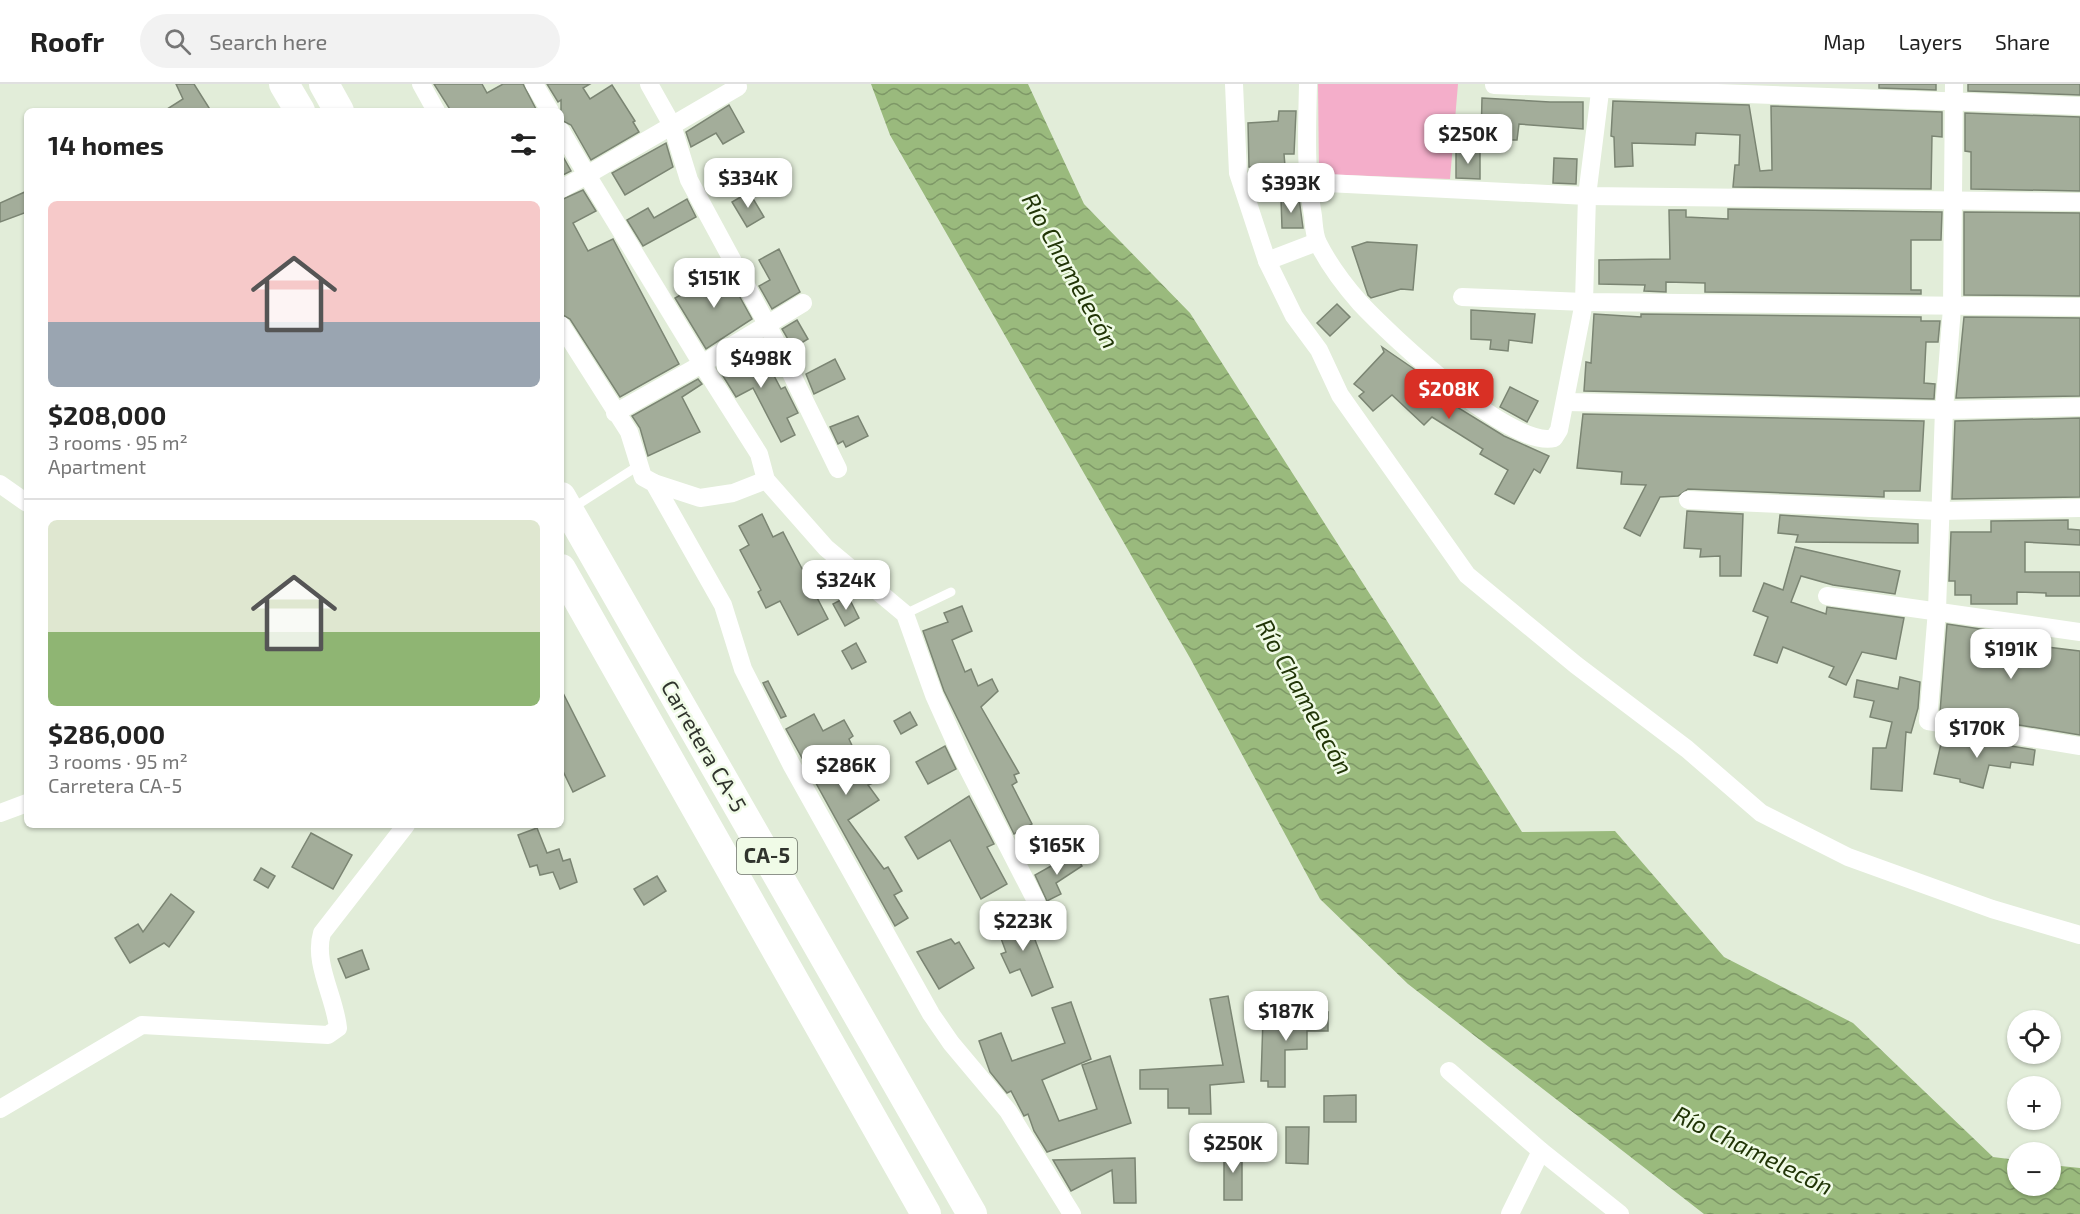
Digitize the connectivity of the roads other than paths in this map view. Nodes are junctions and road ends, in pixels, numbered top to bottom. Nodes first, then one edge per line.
1 (284, 84) edge
2 (324, 84) edge
3 (421, 84) edge
4 (534, 84) edge
5 (649, 84) edge
6 (1234, 84) edge
7 (1308, 84) edge
8 (1954, 84) edge
9 (1494, 85) edge
10 (738, 87) dead end
11 (1600, 87) edge
12 (1953, 103) junction
13 (2080, 106) edge
14 (298, 108) edge
15 (337, 108) edge
16 (434, 108) edge
17 (548, 108) edge
18 (672, 125) junction
19 (564, 136) edge
20 (587, 175) junction
21 (1307, 182) junction
22 (564, 187) edge
23 (1587, 196) junction
24 (1954, 200) junction
25 (2080, 202) edge
26 (1317, 242) junction
27 (1267, 261) junction
28 (1462, 297) dead end
29 (1584, 302) junction
30 (803, 303) dead end
31 (2080, 307) edge
32 (1952, 308) junction
33 (768, 326) junction
34 (564, 330) edge
35 (702, 364) junction
36 (1566, 402) junction
37 (2080, 407) edge
38 (1944, 410) junction
39 (615, 413) junction
40 (638, 466) junction
41 (838, 469) dead end
42 (766, 480) junction
43 (654, 483) junction
44 (0, 484) edge
45 (1688, 500) dead end
46 (24, 501) edge
47 (564, 506) edge
48 (2080, 508) edge
49 (564, 509) edge
50 (1940, 511) junction
51 (564, 574) edge
52 (951, 592) dead end
53 (1827, 596) dead end
54 (1938, 610) junction
55 (905, 614) junction
56 (2080, 632) edge
57 (2080, 746) edge
58 (24, 804) edge
59 (0, 813) edge
60 (404, 828) edge
61 (1036, 901) dead end
62 (2080, 934) edge
63 (1449, 1071) dead end
64 (0, 1109) edge
65 (1541, 1151) junction
66 (926, 1214) edge
67 (972, 1214) edge
68 (1072, 1214) edge
69 (1510, 1214) edge
70 (1620, 1214) edge

1 - 14 highway
2 - 15 highway
3 - 16 street
4 - 17 street
5 - 18 street
6 - 27 street
7 - 21 street
8 - 12 street
9 - 11 street
10 - 18 street
11 - 12 street
11 - 23 street
12 - 13 street
12 - 24 street
18 - 20 street
18 - 33 street
19 - 20 street
20 - 22 street
20 - 35 street
21 - 23 street
21 - 26 street
23 - 24 street
23 - 29 street
24 - 25 street
24 - 32 street
26 - 27 street
26 - 36 street
27 - 62 street
28 - 29 street
29 - 32 street
29 - 36 street
30 - 33 street
31 - 32 street
32 - 38 street
33 - 35 street
33 - 41 street
34 - 39 street
35 - 39 street
35 - 42 street
36 - 38 street
37 - 38 street
38 - 50 street
39 - 40 street
40 - 43 street
40 - 47 lane
42 - 43 street
42 - 55 street
43 - 68 street
44 - 46 street
45 - 50 street
48 - 50 street
49 - 67 highway, Carretera CA-5 / CA-5
50 - 54 street
51 - 66 highway, Carretera CA-5 / CA-5
52 - 55 lane
53 - 54 street
54 - 56 street
54 - 57 street
55 - 61 street
58 - 59 street
60 - 64 street
63 - 65 street
65 - 69 street
65 - 70 street

